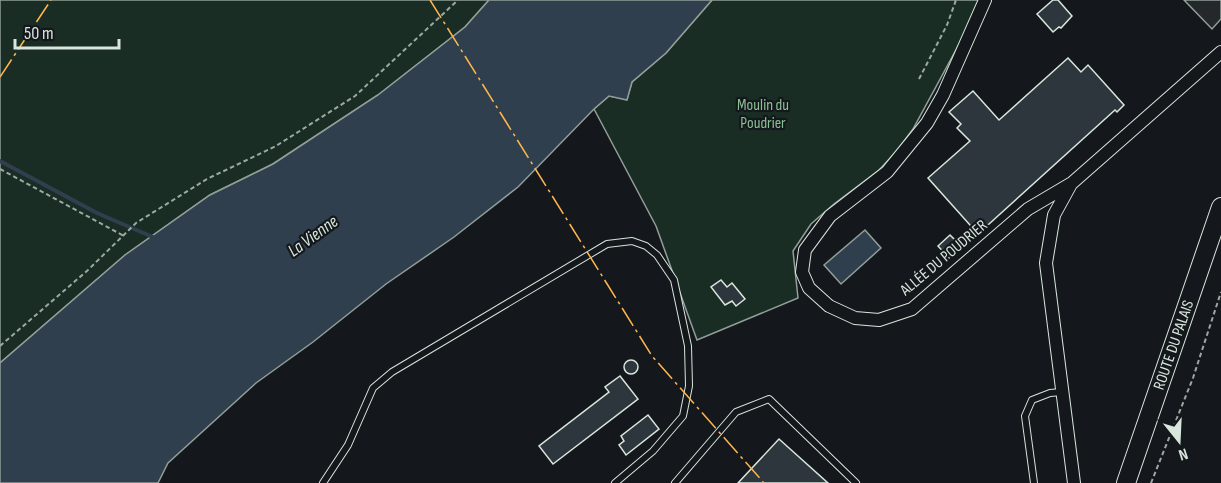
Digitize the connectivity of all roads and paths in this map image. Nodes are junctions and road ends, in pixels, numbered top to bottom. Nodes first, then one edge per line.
1 (458, 0) edge
2 (956, 0) edge
3 (985, 0) edge
4 (1221, 52) edge
5 (919, 79) dead end
6 (0, 169) edge
7 (1072, 183) junction
8 (1221, 207) edge
9 (124, 237) junction
10 (1221, 291) edge
11 (0, 346) edge
12 (1062, 392) junction
13 (323, 483) edge
14 (615, 483) edge
15 (675, 483) edge
16 (856, 483) edge
17 (1034, 483) edge
18 (1074, 483) edge
19 (1126, 483) edge
20 (1151, 483) edge

1 - 9 path
2 - 5 path
3 - 7 street, ALLÉE DU POUDRIER
4 - 7 street, ALLÉE DU POUDRIER
6 - 9 path
7 - 12 street
8 - 19 main road, ROUTE DU PALAIS
9 - 11 path
10 - 20 path
12 - 17 lane
12 - 18 street
13 - 14 lane
15 - 16 lane

